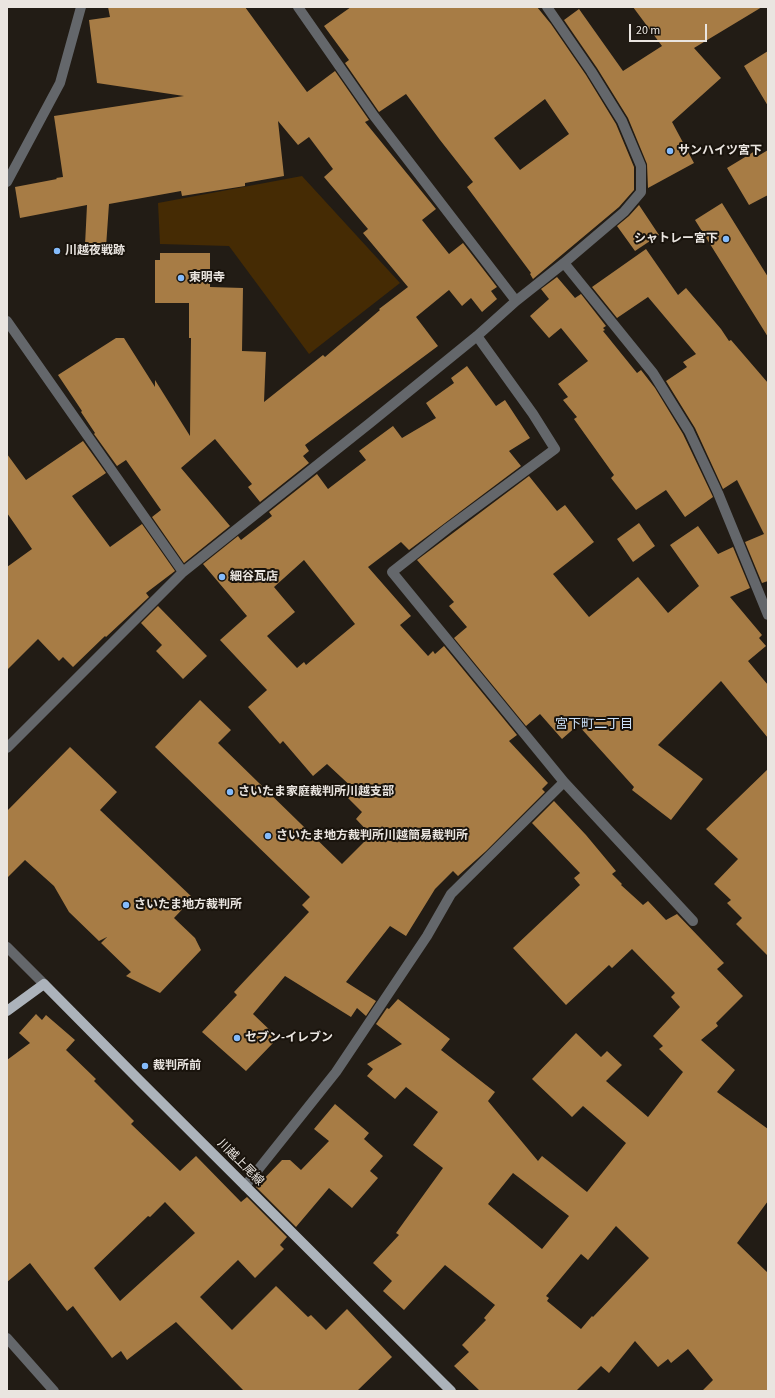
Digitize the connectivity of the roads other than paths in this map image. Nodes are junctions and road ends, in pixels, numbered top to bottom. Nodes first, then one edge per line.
1 (81, 7) edge
2 (298, 7) edge
3 (547, 7) edge
4 (7, 182) edge
5 (564, 263) junction
6 (516, 301) junction
7 (7, 321) edge
8 (477, 336) junction
9 (183, 572) junction
10 (768, 615) edge
11 (7, 748) edge
12 (564, 782) junction
13 (693, 921) dead end
14 (7, 947) edge
15 (44, 984) junction
16 (7, 1011) edge
17 (245, 1186) junction
18 (7, 1338) edge
19 (54, 1391) edge
20 (451, 1391) edge

1 - 4 street
2 - 6 street
3 - 5 street
5 - 6 street
5 - 10 street
6 - 8 street
7 - 9 street
8 - 9 street
8 - 12 street
9 - 11 street
12 - 13 street
12 - 17 street
14 - 15 street
15 - 16 main road
15 - 17 main road, 川越上尾線
17 - 20 main road, 川越上尾線
18 - 19 street

